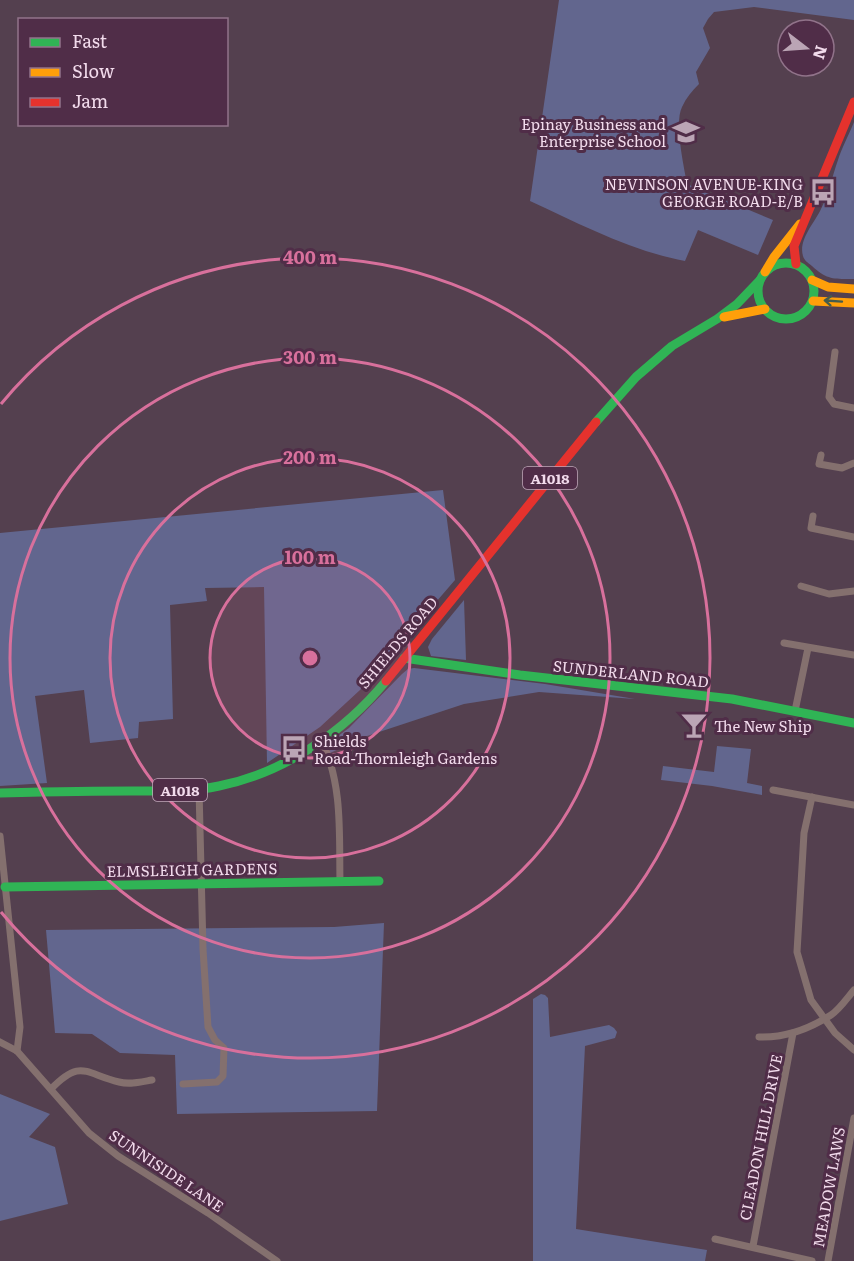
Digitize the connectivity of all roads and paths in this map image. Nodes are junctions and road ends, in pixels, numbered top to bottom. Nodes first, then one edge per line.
1 (854, 102) edge
2 (805, 218) junction
3 (796, 264) junction
4 (763, 276) junction
5 (812, 280) junction
6 (854, 289) edge
7 (813, 301) junction
8 (854, 303) edge
9 (765, 309) junction
10 (717, 319) junction
11 (835, 352) dead end
12 (854, 408) edge
13 (821, 455) dead end
14 (854, 463) edge
15 (813, 516) dead end
16 (854, 537) edge
17 (801, 586) dead end
18 (854, 589) edge
19 (784, 644) dead end
20 (808, 648) junction
21 (854, 655) edge
22 (404, 658) junction
23 (795, 711) junction
24 (854, 723) edge
25 (322, 741) junction
26 (199, 789) junction
27 (773, 790) dead end
28 (0, 793) edge
29 (812, 797) junction
30 (854, 805) edge
31 (0, 836) edge
32 (1, 856) edge
33 (379, 881) dead end
34 (340, 882) junction
35 (201, 884) junction
36 (5, 887) junction
37 (854, 990) edge
38 (825, 1018) junction
39 (793, 1033) junction
40 (759, 1036) dead end
41 (0, 1042) edge
42 (854, 1050) edge
43 (17, 1051) junction
44 (152, 1080) dead end
45 (183, 1084) dead end
46 (51, 1089) junction
47 (854, 1118) edge
48 (715, 1239) dead end
49 (753, 1246) junction
50 (277, 1261) edge
51 (812, 1261) edge
52 (828, 1261) edge

1 - 2 main road
2 - 3 main road
2 - 4 main road, SHIELDS ROAD
3 - 4 main road, A1018
3 - 5 main road
4 - 9 main road
4 - 10 main road, SHIELDS ROAD / A1018
5 - 6 main road
5 - 7 main road
8 -> 7 main road
7 - 9 main road, A1018
9 - 10 main road, SHIELDS ROAD / A1018
10 - 22 main road, SHIELDS ROAD / A1018
11 - 12 street
13 - 14 street
15 - 16 street
17 - 18 street
19 - 20 street
20 - 21 street
20 - 23 street
22 - 23 main road, SUNDERLAND ROAD
22 - 25 main road, SHIELDS ROAD / A1018
23 - 24 main road, SUNDERLAND ROAD
25 - 26 main road, SHIELDS ROAD / A1018
25 - 34 street
26 - 28 main road, SHIELDS ROAD / A1018
26 - 35 street
27 - 29 street
29 - 30 street
29 - 38 street
31 - 32 street
32 - 36 street
33 - 34 main road, ELMSLEIGH GARDENS
34 - 35 main road, ELMSLEIGH GARDENS
35 - 36 main road, ELMSLEIGH GARDENS
35 - 45 street
36 - 43 street
37 - 38 street
38 - 39 street
38 - 42 street
39 - 40 street
39 - 49 street, CLEADON HILL DRIVE
41 - 43 street, SUNNISIDE LANE
43 - 46 street, SUNNISIDE LANE
44 - 46 street
46 - 50 street, SUNNISIDE LANE
47 - 52 street, MEADOW LAWS
48 - 49 street
49 - 51 street

